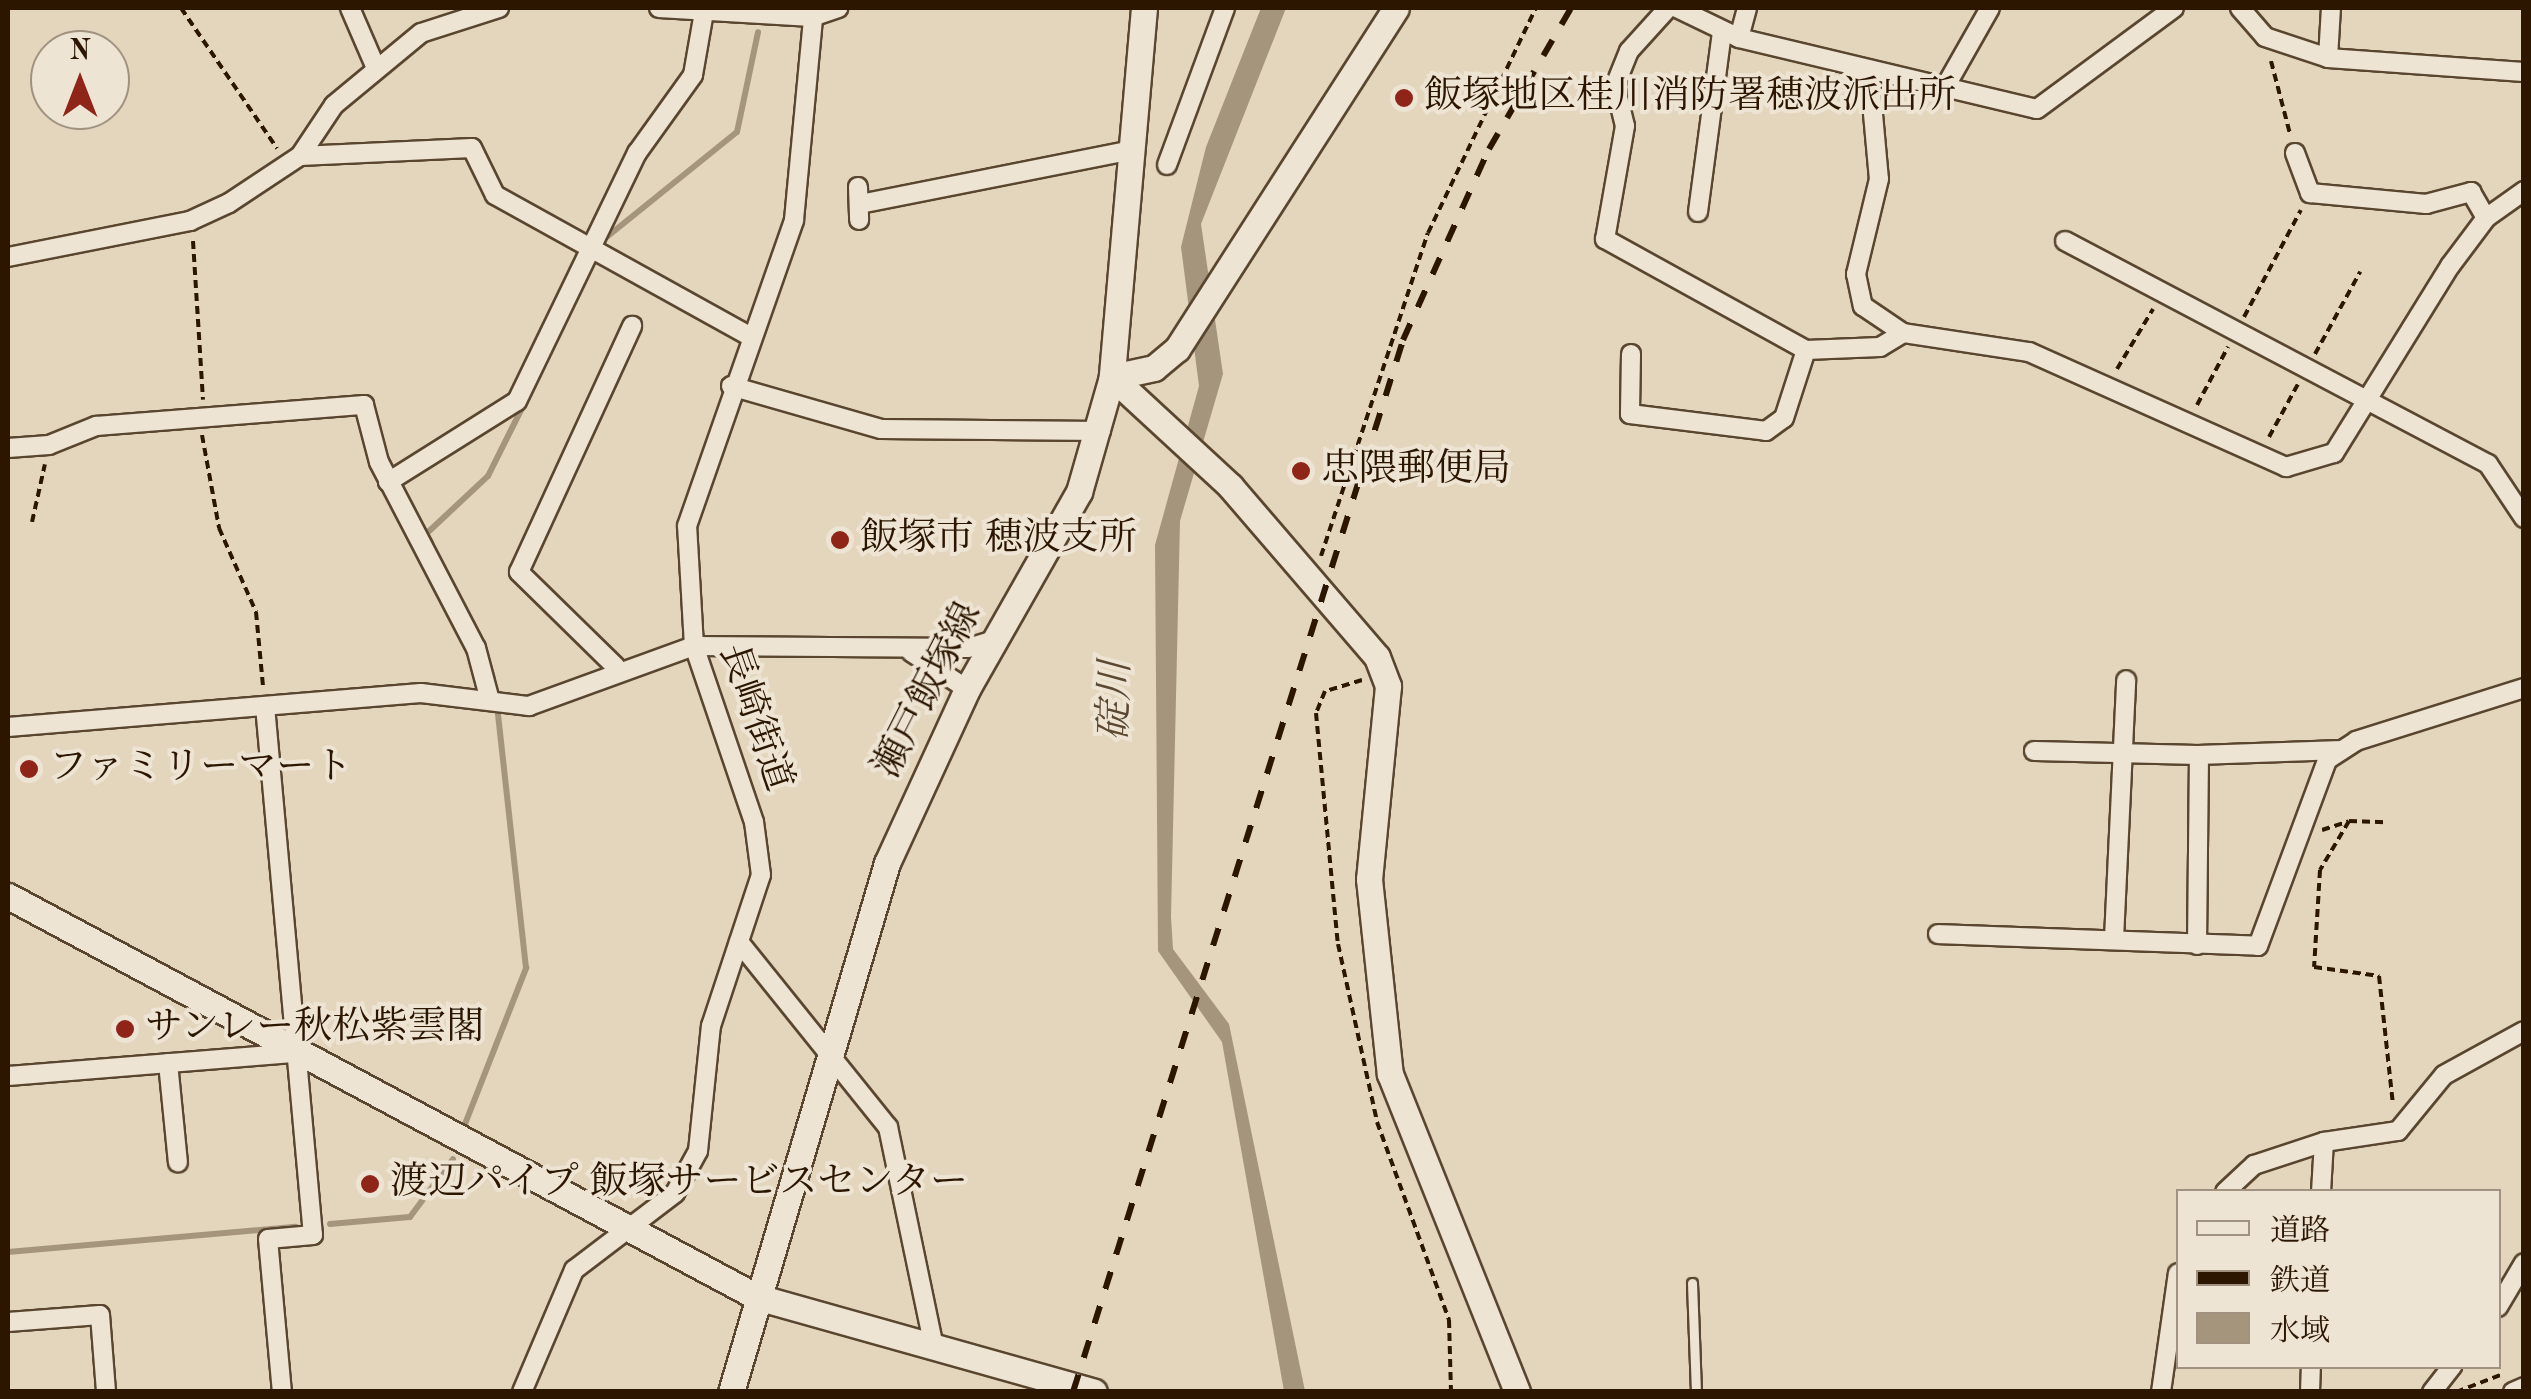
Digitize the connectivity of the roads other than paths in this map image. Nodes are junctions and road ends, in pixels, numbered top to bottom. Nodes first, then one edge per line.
1 (350, 8) edge
2 (499, 8) edge
3 (658, 8) edge
4 (838, 8) edge
5 (1144, 8) edge
6 (1226, 8) edge
7 (1396, 8) edge
8 (1668, 8) edge
9 (1677, 8) edge
10 (1747, 8) edge
11 (1990, 8) edge
12 (2174, 8) edge
13 (2240, 8) edge
14 (2331, 8) edge
15 (704, 12) junction
16 (813, 12) edge
17 (1730, 35) junction
18 (2328, 58) junction
19 (376, 68) junction
20 (1869, 70) junction
21 (2524, 72) edge
22 (1944, 89) junction
23 (1132, 150) junction
24 (2294, 153) road end
25 (294, 159) junction
26 (1167, 165) dead end
27 (2524, 191) edge
28 (859, 204) dead end
29 (1698, 212) dead end
30 (2486, 218) junction
31 (2065, 241) dead end
32 (592, 250) junction
33 (8, 256) edge
34 (632, 326) dead end
35 (1904, 333) junction
36 (751, 337) junction
37 (1806, 350) junction
38 (1631, 354) dead end
39 (1112, 377) junction
40 (732, 386) junction
41 (2372, 404) junction
42 (1101, 431) junction
43 (8, 448) edge
44 (388, 482) junction
45 (2524, 518) edge
46 (996, 640) junction
47 (694, 646) junction
48 (901, 648) junction
49 (616, 668) junction
50 (2126, 680) dead end
51 (2524, 688) edge
52 (967, 690) junction
53 (489, 697) junction
54 (265, 706) junction
55 (8, 727) edge
56 (2340, 750) junction
57 (2034, 751) dead end
58 (2123, 751) junction
59 (2199, 755) junction
60 (8, 896) edge
61 (1938, 934) dead end
62 (2114, 939) junction
63 (739, 942) junction
64 (2197, 945) junction
65 (2524, 1032) edge
66 (828, 1044) junction
67 (296, 1053) junction
68 (168, 1064) junction
69 (8, 1076) edge
70 (2324, 1142) junction
71 (178, 1162) dead end
72 (2228, 1189) edge
73 (2321, 1189) edge
74 (627, 1232) junction
75 (2524, 1262) edge
76 (1692, 1283) dead end
77 (2176, 1287) edge
78 (757, 1298) junction
79 (2501, 1302) edge
80 (8, 1322) edge
81 (934, 1347) junction
82 (2450, 1369) edge
83 (2524, 1387) edge
84 (106, 1392) edge
85 (282, 1392) edge
86 (522, 1392) edge
87 (731, 1392) edge
88 (1094, 1392) edge
89 (1517, 1392) edge
90 (1696, 1392) edge
91 (2161, 1392) edge
92 (2432, 1392) edge
93 (2513, 1392) edge

1 - 19 street
2 - 19 street
3 - 15 street
4 - 16 street
5 - 23 street, 瀬戸飯塚線
6 - 26 street
7 - 39 street
8 - 37 street
9 - 17 street
10 - 17 street
11 - 22 street
12 - 22 street
13 - 18 street
14 - 18 street
15 - 16 street
15 - 32 street
16 - 36 street, 長崎街道
17 - 20 street
17 - 29 street
18 - 21 street
19 - 25 street
20 - 22 street
20 - 35 street
23 - 28 street
23 - 39 street, 瀬戸飯塚線
24 - 30 street
25 - 32 street
25 - 33 street
27 - 30 street
30 - 41 street
31 - 41 street
32 - 36 street
32 - 44 street
34 - 49 street
35 - 37 street
35 - 41 street
36 - 40 street, 長崎街道
37 - 38 street
39 - 42 street, 瀬戸飯塚線
39 - 89 street
40 - 42 street
40 - 47 street, 長崎街道
41 - 45 street
42 - 46 street, 瀬戸飯塚線
43 - 44 street
44 - 53 street
46 - 48 street
46 - 52 street, 瀬戸飯塚線
47 - 48 street
47 - 49 street
47 - 63 street, 長崎街道
48 - 52 street
49 - 53 street
50 - 58 street
51 - 56 street
52 - 66 street, 瀬戸飯塚線
53 - 54 street
54 - 55 street
54 - 67 street
56 - 59 street
56 - 64 street
57 - 58 street
58 - 59 street
58 - 62 street
59 - 64 street
60 - 67 street
61 - 62 street
62 - 64 street
63 - 66 street
63 - 74 street, 長崎街道
65 - 70 street
66 - 78 street, 瀬戸飯塚線
66 - 81 street
67 - 68 street
67 - 74 street
67 - 85 street
68 - 69 street
68 - 71 street
70 - 72 street
70 - 73 street
74 - 78 street
74 - 86 street, 長崎街道
75 - 79 street
76 - 90 lane
77 - 91 street
78 - 81 street
78 - 87 street, 瀬戸飯塚線
80 - 84 street
81 - 88 street
82 - 92 street
83 - 93 street

